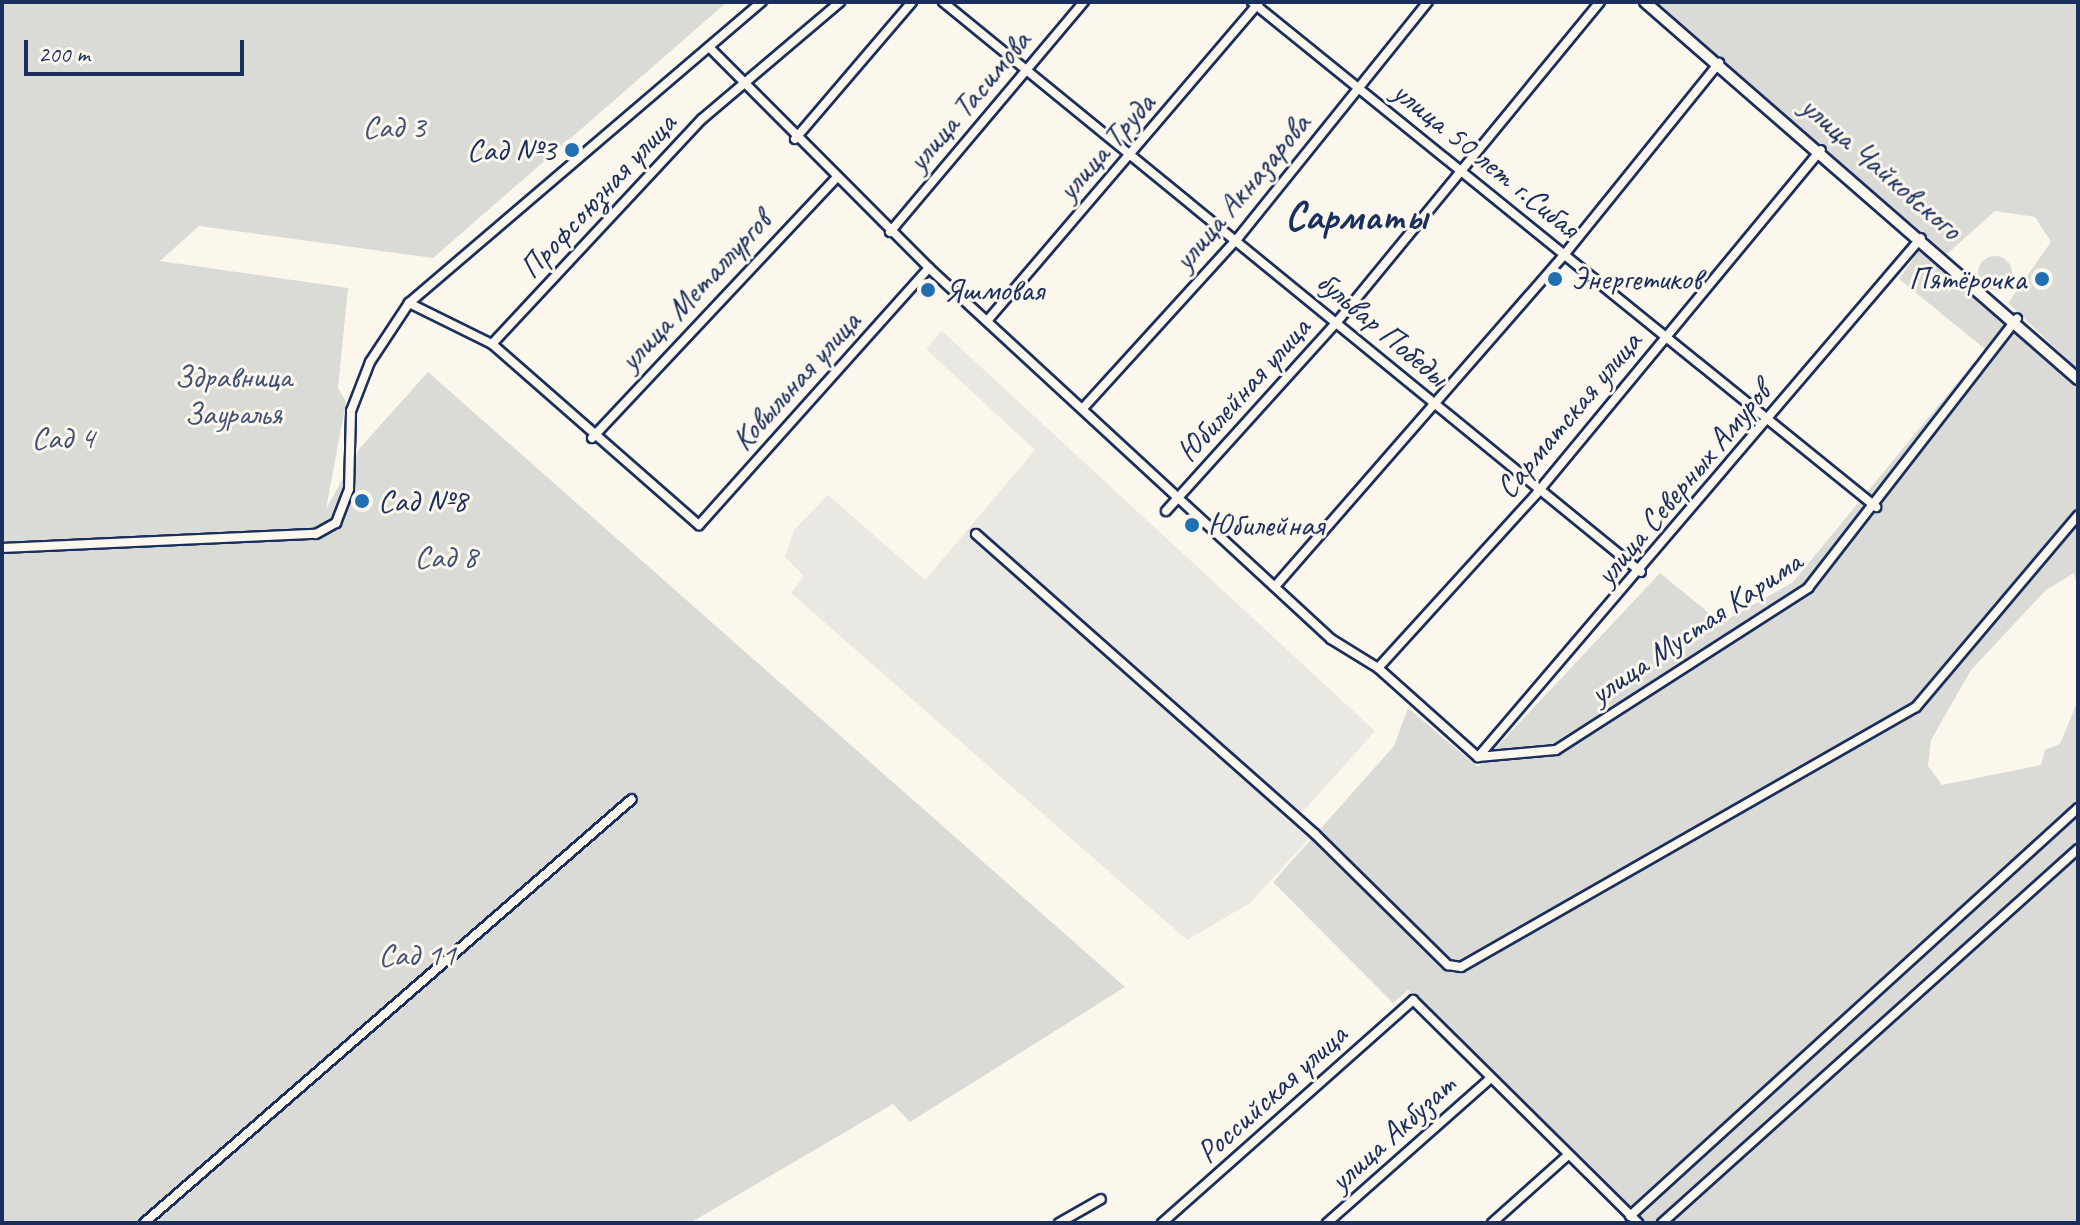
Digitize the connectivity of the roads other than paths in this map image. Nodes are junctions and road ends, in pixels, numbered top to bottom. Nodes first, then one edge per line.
1 (762, 2) edge
2 (840, 2) edge
3 (912, 2) edge
4 (943, 2) edge
5 (1084, 2) edge
6 (1428, 2) edge
7 (1600, 2) edge
8 (1645, 2) edge
9 (1256, 3) edge
10 (709, 47) junction
11 (1719, 63) junction
12 (1023, 73) junction
13 (742, 85) junction
14 (1358, 88) junction
15 (795, 139) junction
16 (1821, 150) junction
17 (1136, 152) junction
18 (1461, 170) junction
19 (835, 179) junction
20 (890, 232) junction
21 (1238, 238) junction
22 (1921, 238) junction
23 (1564, 255) junction
24 (929, 268) junction
25 (409, 303) junction
26 (2017, 319) junction
27 (987, 321) junction
28 (1337, 322) junction
29 (1666, 337) junction
30 (492, 344) junction
31 (2078, 379) edge
32 (1436, 405) junction
33 (1085, 406) junction
34 (1769, 421) junction
35 (592, 438) junction
36 (1537, 493) junction
37 (1182, 496) junction
38 (1876, 507) junction
39 (1166, 511) dead end
40 (2078, 515) edge
41 (976, 534) dead end
42 (2, 548) edge
43 (1641, 572) junction
44 (1278, 583) junction
45 (1378, 668) junction
46 (1478, 757) junction
47 (632, 799) dead end
48 (2078, 808) edge
49 (2078, 849) edge
50 (1490, 1079) junction
51 (1568, 1155) junction
52 (1101, 1199) dead end
53 (1630, 1216) junction
54 (144, 1223) edge
55 (1059, 1223) edge
56 (1162, 1223) edge
57 (1327, 1223) edge
58 (1492, 1223) edge
59 (1638, 1223) edge
60 (1662, 1223) edge

1 - 10 street
2 - 13 street, Профсоюзная улица
3 - 15 street
4 - 12 street, бульвар Победы
5 - 12 street, улица Тасимова
6 - 14 street, улица Акназарова
7 - 18 street, Юбилейная улица
8 - 11 street, улица Чайковского
9 - 14 street, улица 50 лет г.Сибая
9 - 17 street, улица Труда
10 - 13 street
10 - 25 street
11 - 16 street, улица Чайковского
11 - 23 street
12 - 17 street, бульвар Победы
12 - 20 street, улица Тасимова
13 - 15 street
13 - 30 street, Профсоюзная улица
14 - 18 street, улица 50 лет г.Сибая
14 - 21 street, улица Акназарова
15 - 19 street
16 - 22 street, улица Чайковского
16 - 29 street, Сарматская улица
17 - 21 street, бульвар Победы
17 - 27 street, улица Труда
18 - 23 street, улица 50 лет г.Сибая
18 - 28 street, Юбилейная улица
19 - 20 street
19 - 35 street, улица Металлургов
20 - 24 street
21 - 28 street, бульвар Победы
21 - 33 street, улица Акназарова
22 - 26 street, улица Чайковского
22 - 34 street, улица Северных Амуров
23 - 29 street, улица 50 лет г.Сибая
23 - 32 street
24 - 27 street
24 - 35 street, Ковыльная улица
25 - 30 street
25 - 42 street
26 - 31 street, улица Чайковского
26 - 38 street, улица Мустая Карима
27 - 33 street
28 - 32 street, бульвар Победы
28 - 37 street, Юбилейная улица
29 - 34 street, улица 50 лет г.Сибая
29 - 36 street, Сарматская улица
30 - 35 street
32 - 36 street, бульвар Победы
32 - 44 street
33 - 37 street
34 - 38 street, улица 50 лет г.Сибая
34 - 43 street, улица Северных Амуров
36 - 43 street, бульвар Победы
36 - 45 street, Сарматская улица
37 - 39 street, Юбилейная улица
37 - 44 street
38 - 46 street, улица Мустая Карима
40 - 41 street
43 - 46 street, улица Северных Амуров
44 - 45 street
45 - 46 street
47 - 54 street
48 - 53 street
49 - 60 street
50 - 51 street
50 - 56 street, Российская улица
50 - 57 street, улица Акбузат
51 - 53 street
51 - 58 street
52 - 55 street
53 - 59 street

